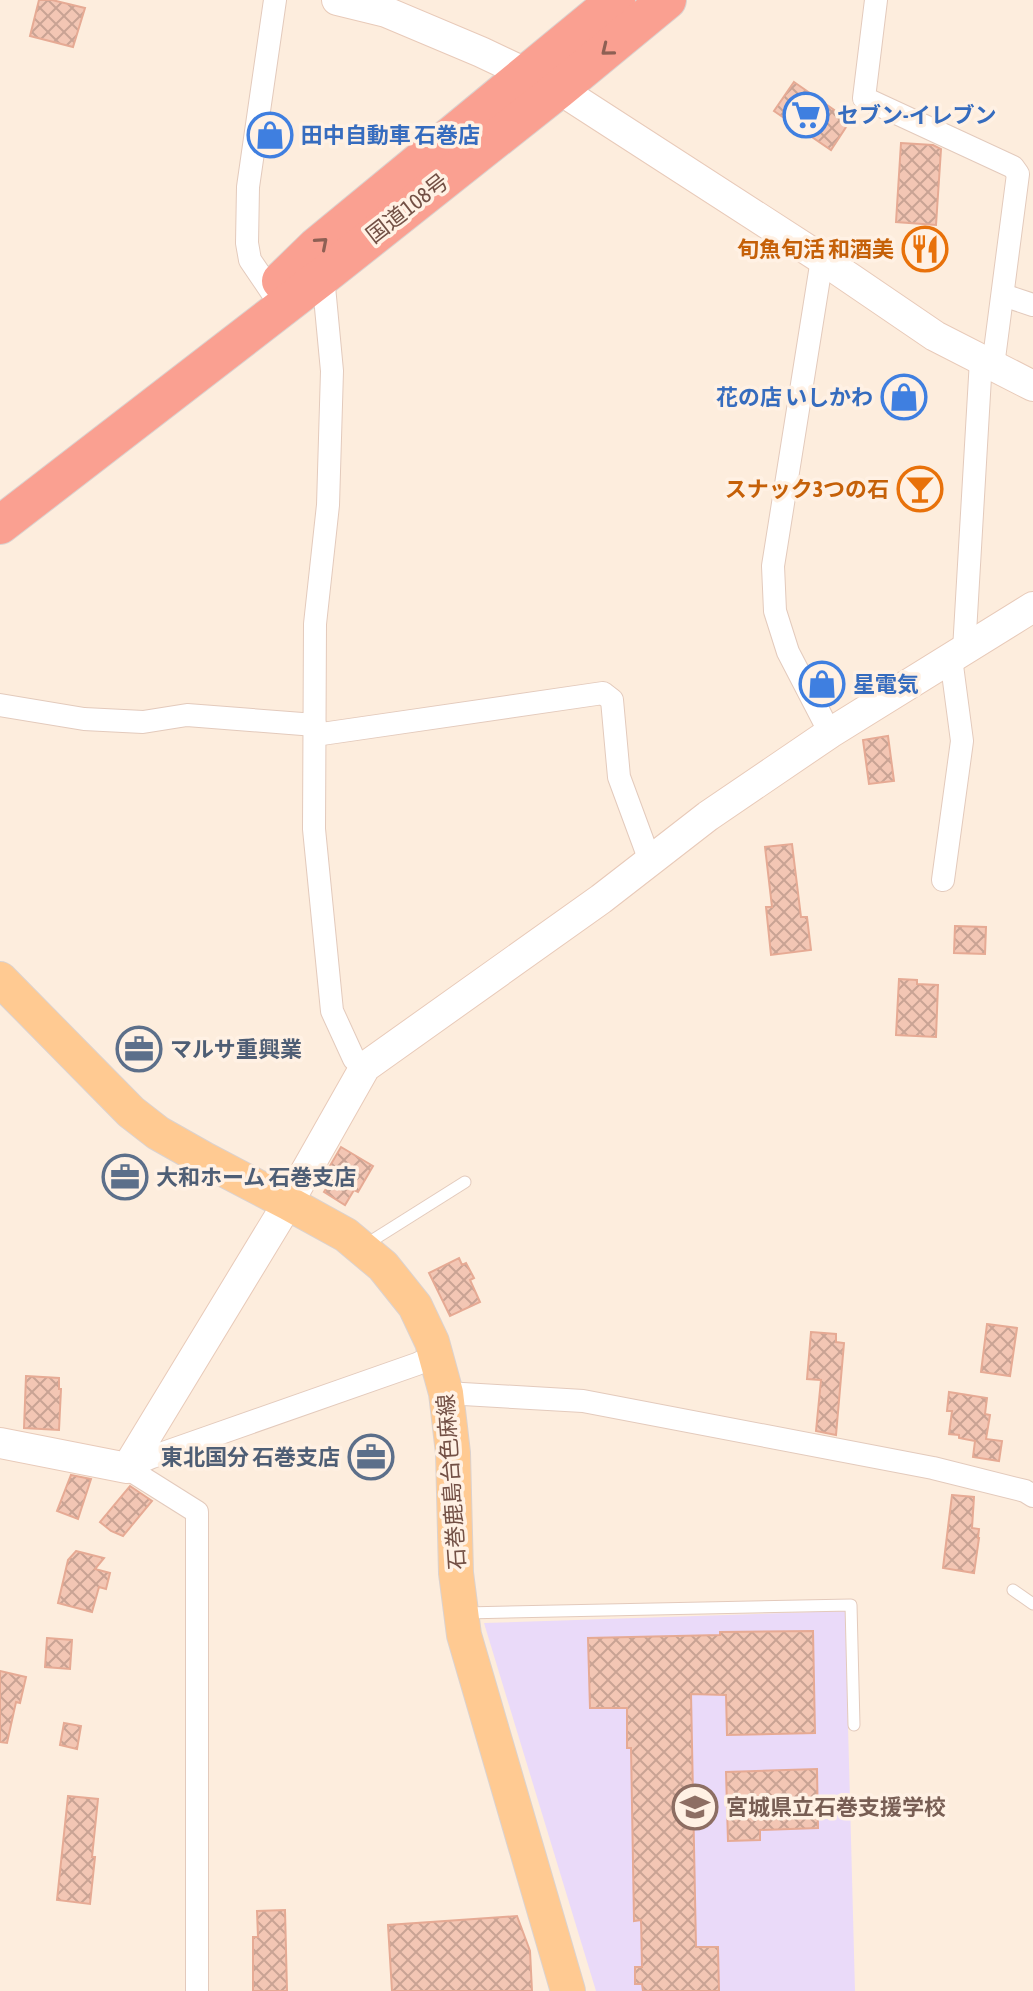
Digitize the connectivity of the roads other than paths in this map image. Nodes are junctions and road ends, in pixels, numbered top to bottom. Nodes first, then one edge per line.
1 (275, 0) edge
2 (337, 0) edge
3 (616, 0) edge
4 (667, 0) edge
5 (876, 0) edge
6 (543, 81) junction
7 (1026, 174) edge
8 (822, 259) junction
9 (323, 276) junction
10 (271, 291) junction
11 (1003, 295) junction
12 (1033, 305) edge
13 (987, 363) junction
14 (1033, 386) edge
15 (145, 414) junction
16 (0, 525) edge
17 (1033, 607) edge
18 (958, 654) junction
19 (0, 705) edge
20 (315, 730) junction
21 (830, 733) junction
22 (650, 861) junction
23 (943, 880) dead end
24 (0, 979) edge
25 (365, 1067) junction
26 (465, 1182) dead end
27 (288, 1203) junction
28 (361, 1247) junction
29 (436, 1355) junction
30 (446, 1393) junction
31 (0, 1443) edge
32 (127, 1468) junction
33 (1033, 1496) edge
34 (1013, 1590) dead end
35 (1033, 1604) edge
36 (461, 1613) junction
37 (854, 1725) dead end
38 (197, 1991) edge
39 (568, 1991) edge

1 - 10 street
2 - 6 street
3 - 6 highway, 国道108号
4 -> 6 highway, 国道108号
5 - 7 street
6 - 8 street
6 - 9 highway, 国道108号
10 -> 6 highway, 国道108号
7 - 11 street
8 - 13 street
8 - 21 street
9 - 15 highway, 国道108号
9 - 20 street
10 - 15 highway, 国道108号
11 - 12 street
11 - 13 street
13 - 14 street
13 - 18 street
15 - 16 highway, 国道108号
17 - 18 street
18 - 21 street
18 - 23 street
19 - 20 street
20 - 22 street
20 - 25 street
21 - 22 street
22 - 25 street
24 - 27 main road, 石巻鹿島台色麻線
25 - 27 street
26 - 28 lane
27 - 28 main road, 石巻鹿島台色麻線
27 - 32 street
28 - 29 main road, 石巻鹿島台色麻線
29 - 30 main road, 石巻鹿島台色麻線
29 - 32 street
30 - 33 street
30 - 36 main road, 石巻鹿島台色麻線
31 - 32 street
32 - 38 street
34 - 35 lane
36 - 37 lane
36 - 39 main road, 石巻鹿島台色麻線

